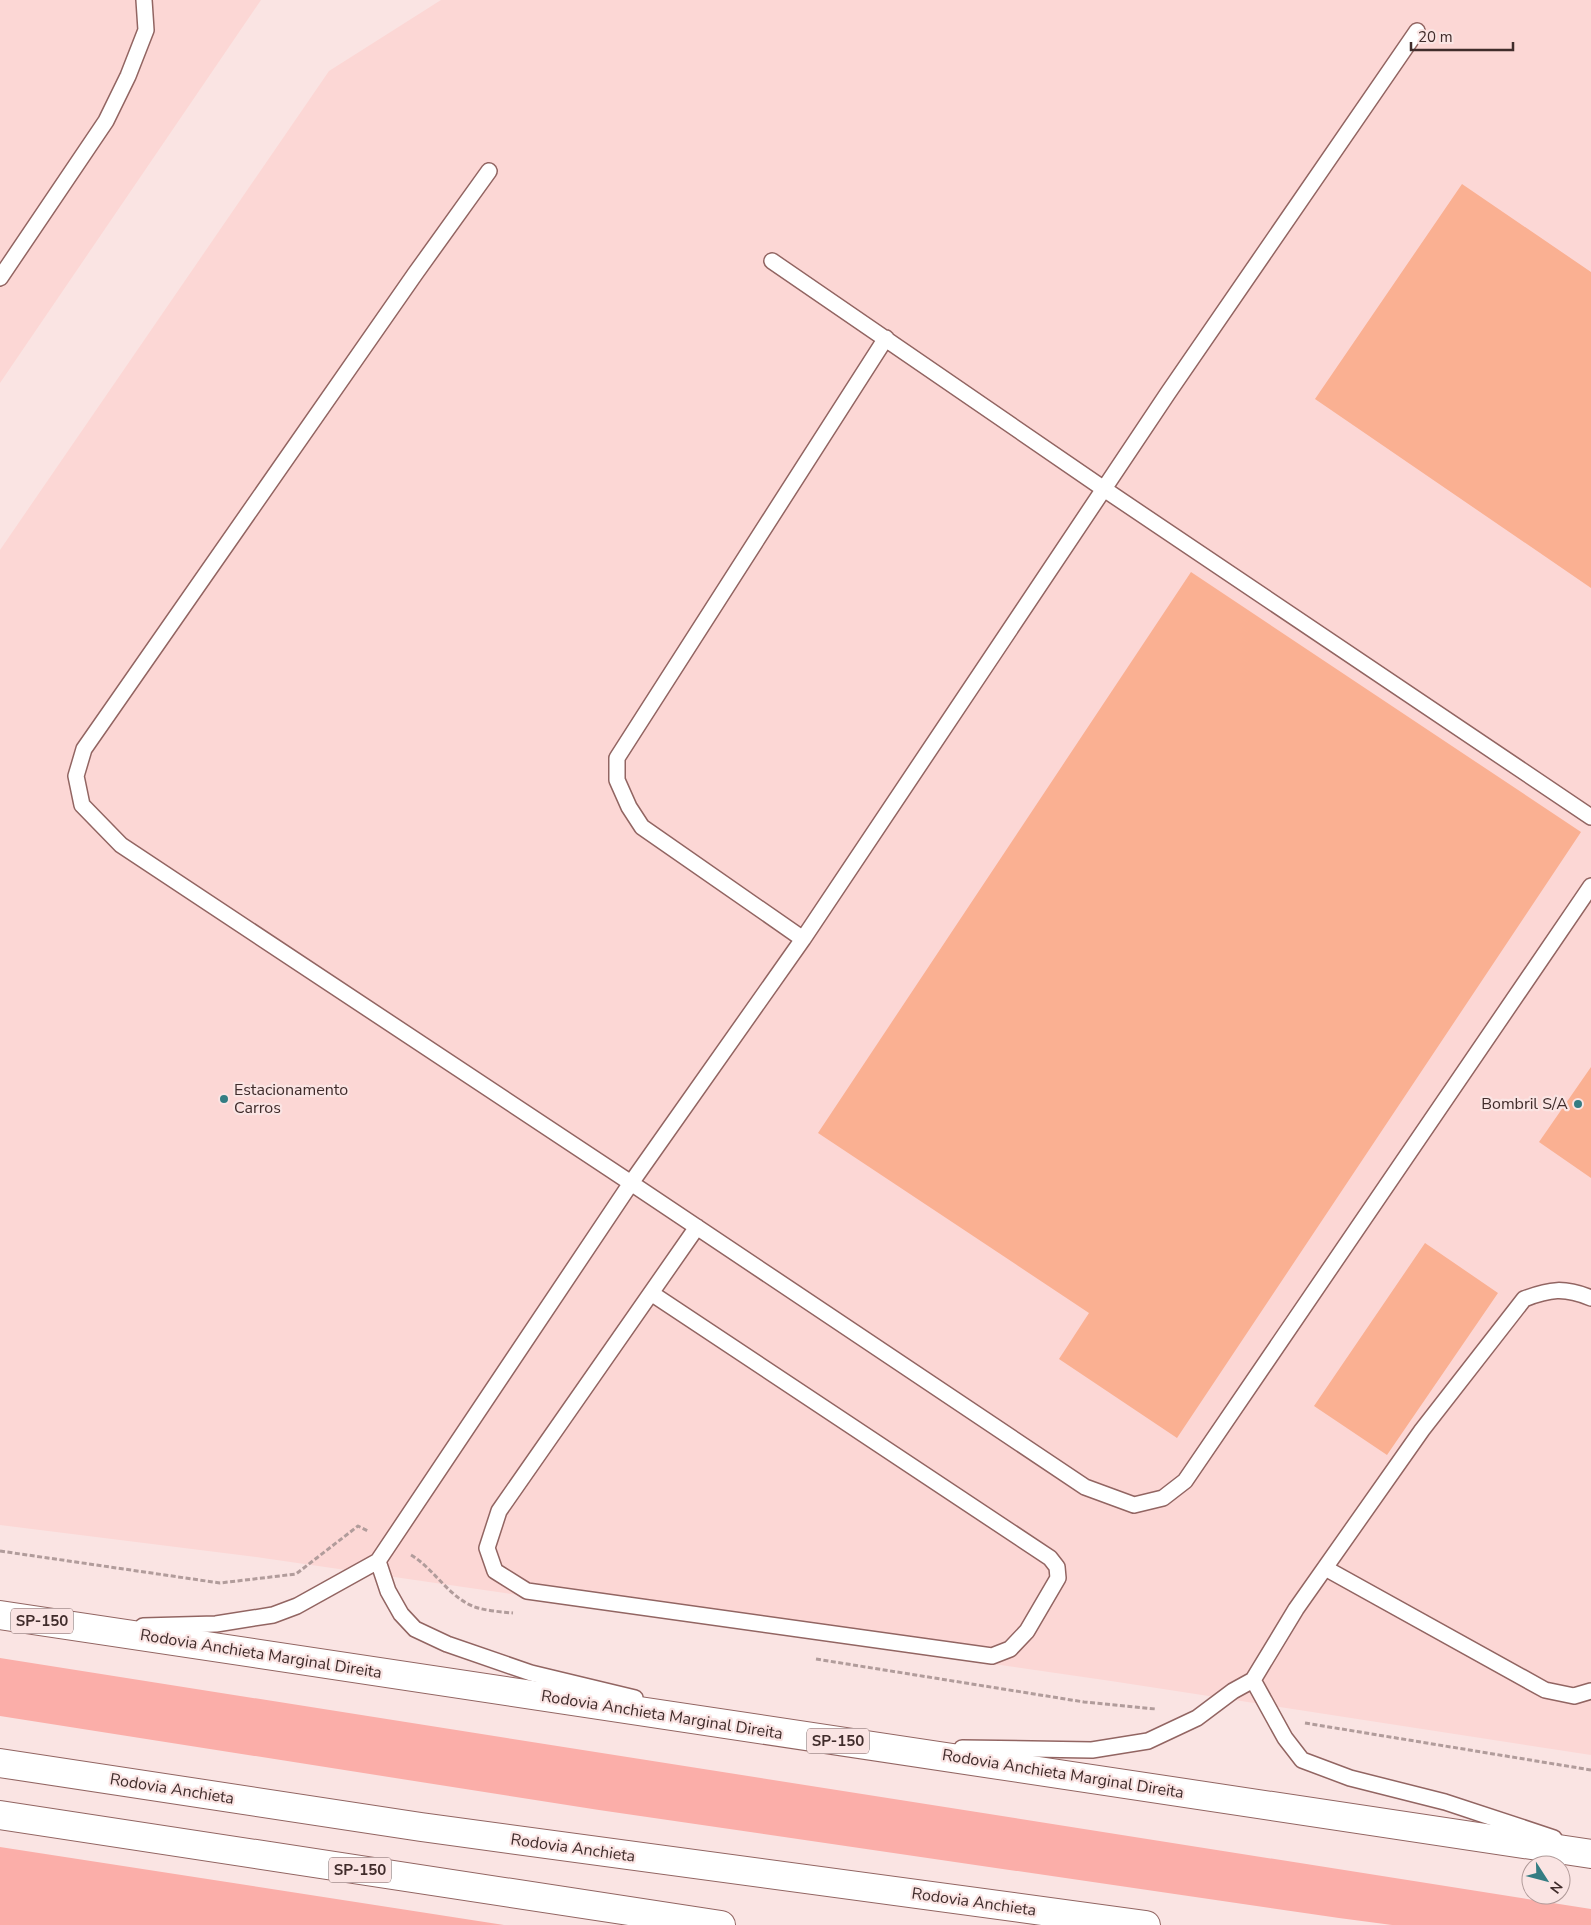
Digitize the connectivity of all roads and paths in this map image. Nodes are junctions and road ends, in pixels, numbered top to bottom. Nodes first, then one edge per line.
1 (144, 0) edge
2 (1418, 30) dead end
3 (489, 171) dead end
4 (772, 260) dead end
5 (0, 278) edge
6 (886, 338) junction
7 (1104, 489) junction
8 (1591, 817) edge
9 (1591, 886) edge
10 (803, 939) junction
11 (631, 1183) junction
12 (697, 1227) junction
13 (651, 1293) junction
14 (1591, 1298) edge
15 (389, 1542) junction
16 (0, 1551) edge
17 (378, 1561) junction
18 (1325, 1568) junction
19 (0, 1615) edge
20 (84, 1628) junction
21 (1254, 1680) junction
22 (1591, 1691) edge
23 (770, 1732) junction
24 (883, 1747) junction
25 (0, 1763) edge
26 (0, 1815) edge
27 (1591, 1850) edge
28 (1591, 1854) edge
29 (721, 1925) edge
30 (1146, 1925) edge

1 - 5 lane
2 - 7 lane
3 - 11 lane
4 - 6 lane
6 - 7 lane
6 - 10 lane
7 - 8 lane
7 - 10 lane
9 - 12 lane
10 - 11 lane
11 - 12 lane
11 - 15 lane
12 - 13 lane
13 - 13 lane
14 - 18 lane
15 - 16 path
15 - 17 lane
17 - 20 lane
17 - 23 lane
18 - 21 lane
18 - 22 lane
19 - 20 highway, Rodovia Anchieta Marginal Direita / SP-150
20 - 23 highway, Rodovia Anchieta Marginal Direita / SP-150
21 - 24 lane
21 - 27 lane
23 - 24 highway, Rodovia Anchieta Marginal Direita / SP-150
24 - 28 highway, Rodovia Anchieta Marginal Direita / SP-150
25 - 30 highway, Rodovia Anchieta
26 - 29 highway, SP-150

